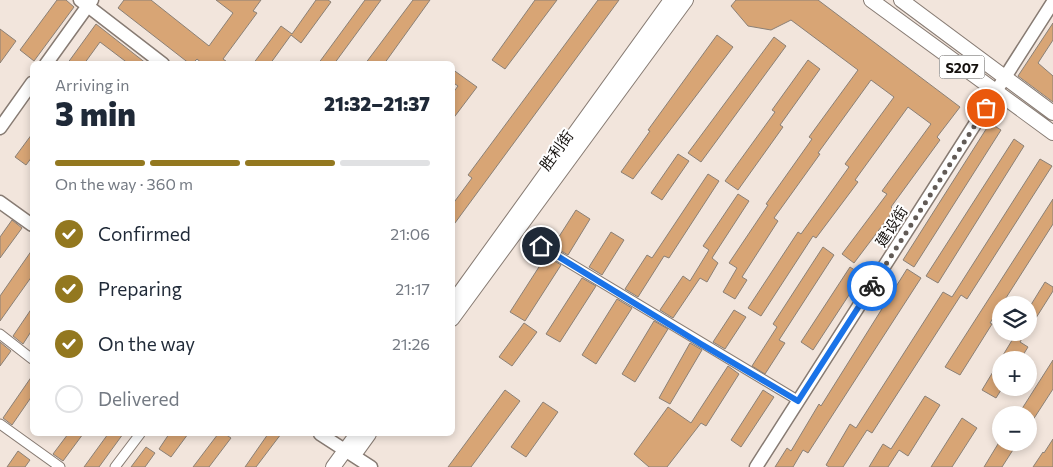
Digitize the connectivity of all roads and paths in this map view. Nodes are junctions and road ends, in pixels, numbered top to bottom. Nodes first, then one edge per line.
1 (671, 0) edge
2 (686, 0) edge
3 (871, 0) edge
4 (901, 0) edge
5 (87, 2) edge
6 (1053, 2) edge
7 (48, 61) edge
8 (159, 61) edge
9 (1006, 78) junction
10 (30, 86) edge
11 (996, 92) junction
12 (1053, 113) edge
13 (0, 128) edge
14 (1053, 133) edge
15 (0, 202) edge
16 (30, 224) edge
17 (541, 246) dead end
18 (458, 296) edge
19 (0, 334) edge
20 (30, 357) edge
21 (798, 401) junction
22 (0, 424) edge
23 (137, 436) edge
24 (323, 436) edge
25 (356, 436) edge
26 (367, 436) edge
27 (350, 452) junction
28 (60, 467) edge
29 (115, 467) edge
30 (333, 467) edge
31 (345, 467) edge
32 (371, 467) edge
33 (756, 467) edge

1 - 18 main road, 胜利街
2 - 18 main road, 胜利街
3 - 11 main road, S207
4 - 9 main road, S207
5 - 7 street
5 - 8 street
6 - 9 street, 建设街
9 - 11 street, 建设街
9 - 12 main road, S207
10 - 13 street
11 - 14 main road, S207
11 - 21 street, 建设街
15 - 16 street
17 - 21 street
19 - 20 street
21 - 33 street, 建设街
22 - 28 street
23 - 29 street
24 - 27 street
25 - 27 main road
26 - 27 main road
27 - 30 main road
27 - 31 main road
27 - 32 street

